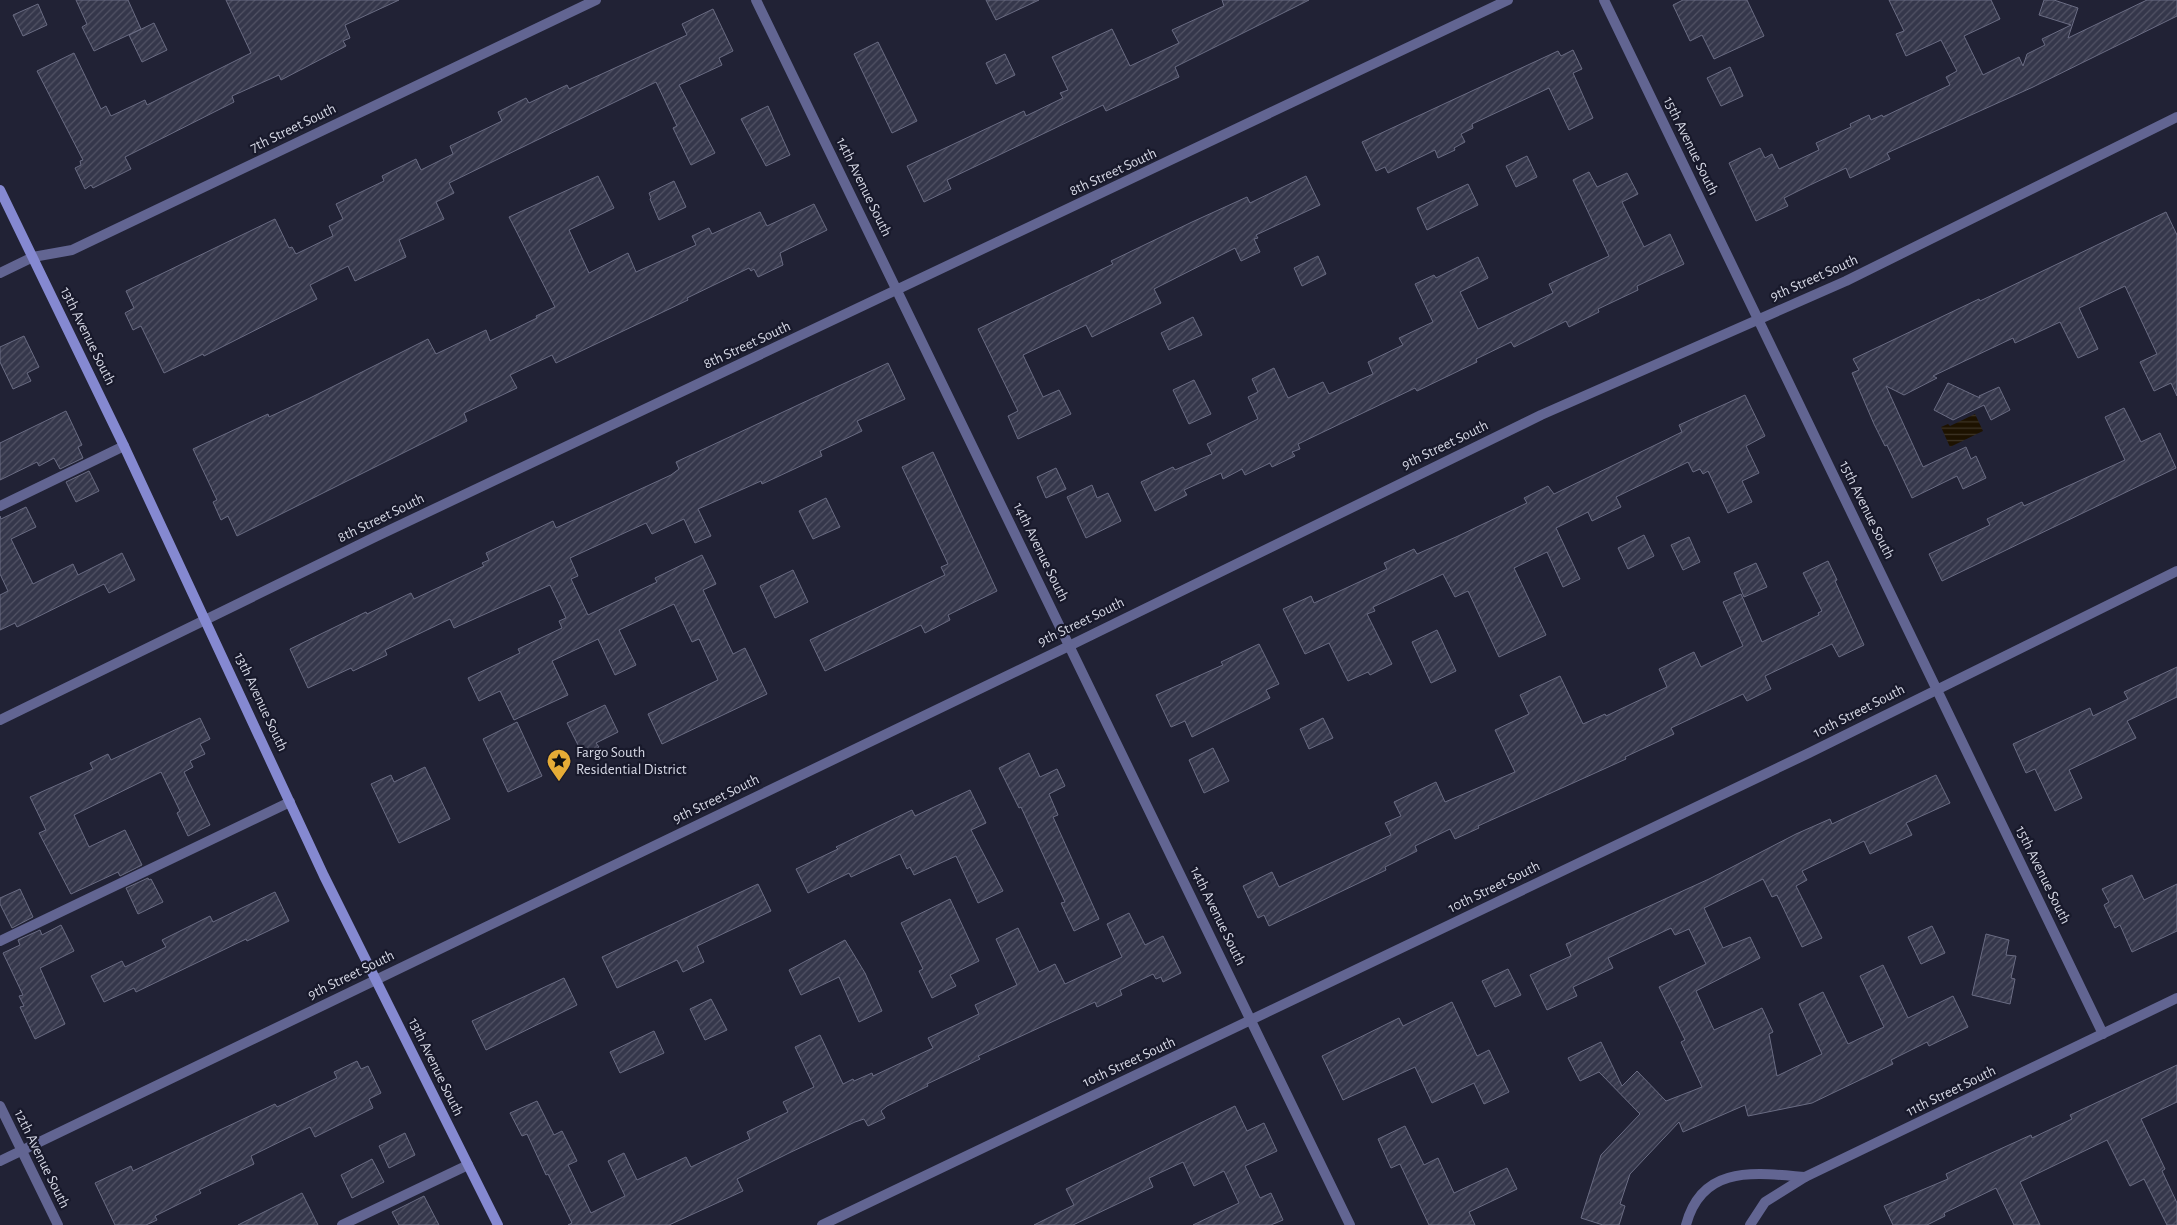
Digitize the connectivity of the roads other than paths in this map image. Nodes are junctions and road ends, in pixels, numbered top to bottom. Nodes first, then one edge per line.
1 (596, 0) edge
2 (756, 0) edge
3 (1508, 0) edge
4 (1604, 0) edge
5 (2177, 117) edge
6 (0, 190) edge
7 (33, 257) junction
8 (0, 273) edge
9 (897, 291) junction
10 (1758, 320) junction
11 (124, 446) junction
12 (0, 506) edge
13 (2177, 571) edge
14 (206, 620) junction
15 (1069, 646) junction
16 (1937, 689) junction
17 (0, 720) edge
18 (290, 802) junction
19 (0, 941) edge
20 (376, 980) junction
21 (2177, 998) edge
22 (1252, 1021) junction
23 (2103, 1034) junction
24 (0, 1106) edge
25 (21, 1151) junction
26 (0, 1161) edge
27 (468, 1165) junction
28 (1805, 1178) junction
29 (58, 1225) edge
30 (342, 1225) edge
31 (498, 1225) edge
32 (822, 1225) edge
33 (1350, 1225) edge
34 (1686, 1225) edge
35 (1750, 1225) edge

1 - 7 street, 7th Street South
2 - 9 street, 14th Avenue South
3 - 9 street, 8th Street South
4 - 10 street, 15th Avenue South
5 - 10 street, 9th Street South
6 - 7 street, 13th Avenue South
7 - 8 street, 7th Street South
7 - 11 street, 13th Avenue South
9 - 14 street, 8th Street South
9 - 15 street, 14th Avenue South
10 - 15 street, 9th Street South
10 - 16 street, 15th Avenue South
11 - 12 street
11 - 14 street, 13th Avenue South
13 - 16 street, 10th Street South
14 - 17 street, 8th Street South
14 - 18 street, 13th Avenue South
15 - 20 street, 9th Street South
15 - 22 street, 14th Avenue South
16 - 22 street, 10th Street South
16 - 23 street, 15th Avenue South
18 - 19 street
18 - 20 street, 13th Avenue South
20 - 25 street, 9th Street South
20 - 27 street, 13th Avenue South
21 - 23 street, 11th Street South
22 - 32 street, 10th Street South
22 - 33 street, 14th Avenue South
23 - 28 street, 11th Street South
24 - 25 street, 12th Avenue South
25 - 26 street, 9th Street South
25 - 29 street, 12th Avenue South
27 - 30 street
27 - 31 street, 13th Avenue South
28 - 34 street
28 - 35 street, 11th Street South

